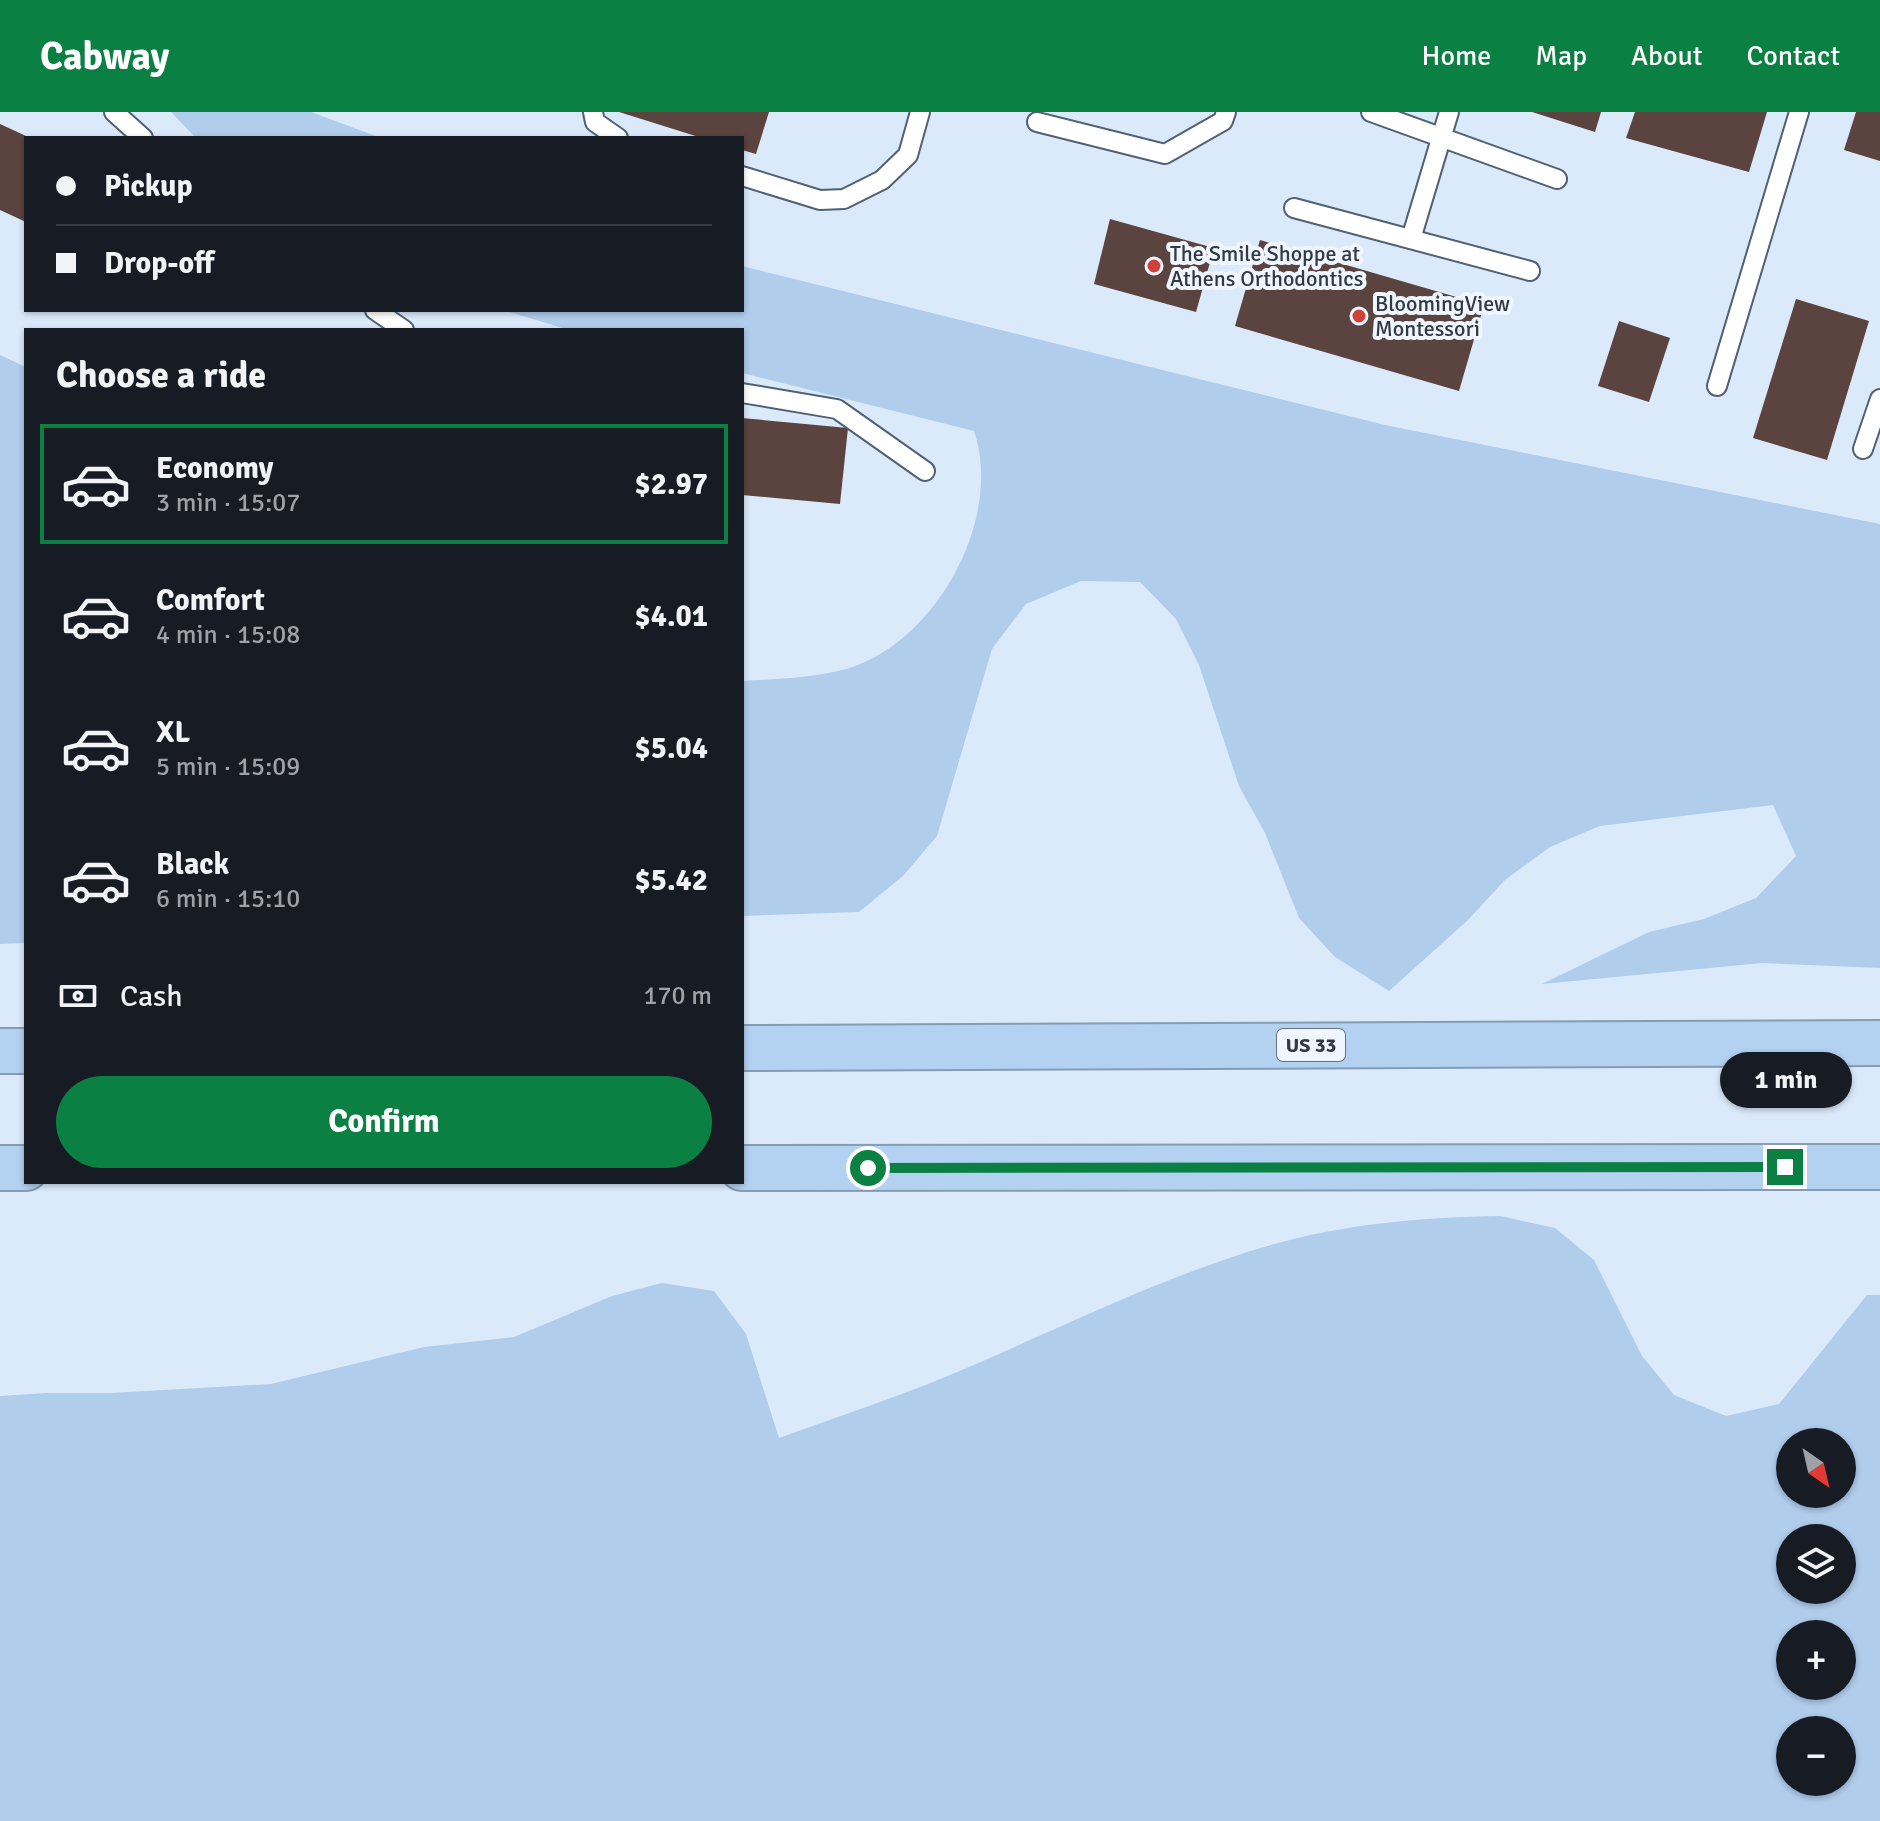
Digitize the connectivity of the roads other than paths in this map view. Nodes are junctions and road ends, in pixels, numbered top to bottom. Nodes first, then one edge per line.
1 (114, 112) edge
2 (593, 112) edge
3 (920, 112) edge
4 (1226, 112) edge
5 (1371, 112) edge
6 (1449, 112) edge
7 (1799, 112) edge
8 (1037, 122) dead end
9 (141, 136) edge
10 (615, 136) edge
11 (1441, 137) junction
12 (744, 177) edge
13 (1557, 179) dead end
14 (1294, 208) dead end
15 (1411, 239) junction
16 (1530, 271) dead end
17 (378, 312) edge
18 (401, 328) edge
19 (1717, 386) dead end
20 (744, 393) edge
21 (1880, 399) edge
22 (1863, 449) dead end
23 (925, 471) dead end
24 (1880, 1043) edge
25 (744, 1048) edge
26 (0, 1051) edge
27 (24, 1051) edge
28 (1880, 1167) edge
29 (0, 1168) edge
30 (24, 1168) edge
31 (744, 1168) edge

1 - 9 lane
2 - 10 lane
3 - 12 lane
4 - 8 lane
5 - 11 lane
6 - 11 lane
7 - 19 lane
11 - 13 lane
11 - 15 lane
14 - 15 lane
15 - 16 lane
17 - 18 lane
20 - 23 lane
21 - 22 lane
24 - 25 highway, US 33
26 - 27 highway
28 - 31 highway
29 - 30 highway

